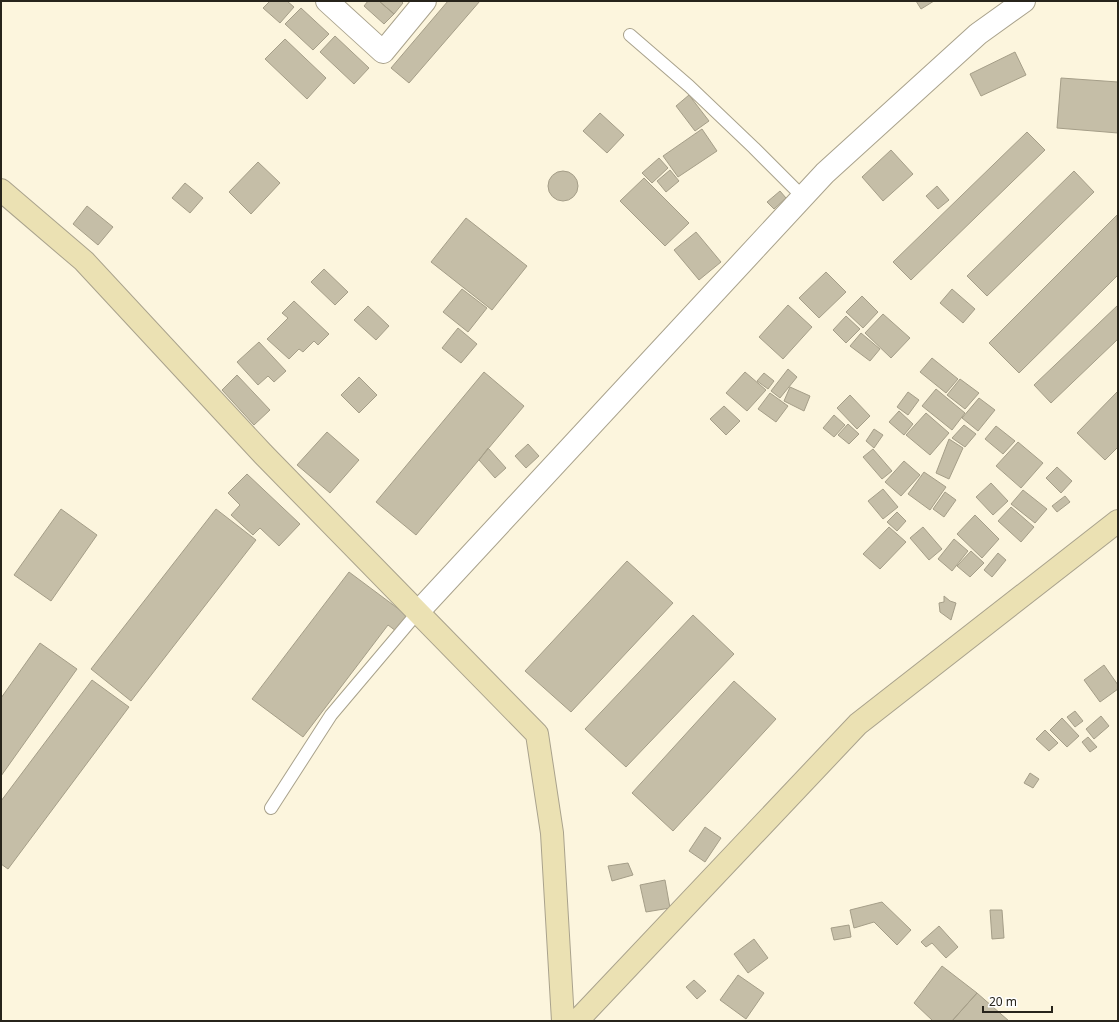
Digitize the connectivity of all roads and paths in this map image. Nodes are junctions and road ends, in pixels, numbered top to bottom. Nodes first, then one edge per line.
1 (327, 1) edge
2 (425, 1) edge
3 (1024, 1) edge
4 (630, 35) dead end
5 (1, 190) edge
6 (803, 197) junction
7 (1118, 521) edge
8 (418, 612) junction
9 (271, 808) dead end
10 (563, 1021) edge
11 (577, 1021) edge

1 - 2 street
3 - 6 street
4 - 6 lane
5 - 8 street
6 - 8 street
7 - 11 street
8 - 9 lane
8 - 10 street

